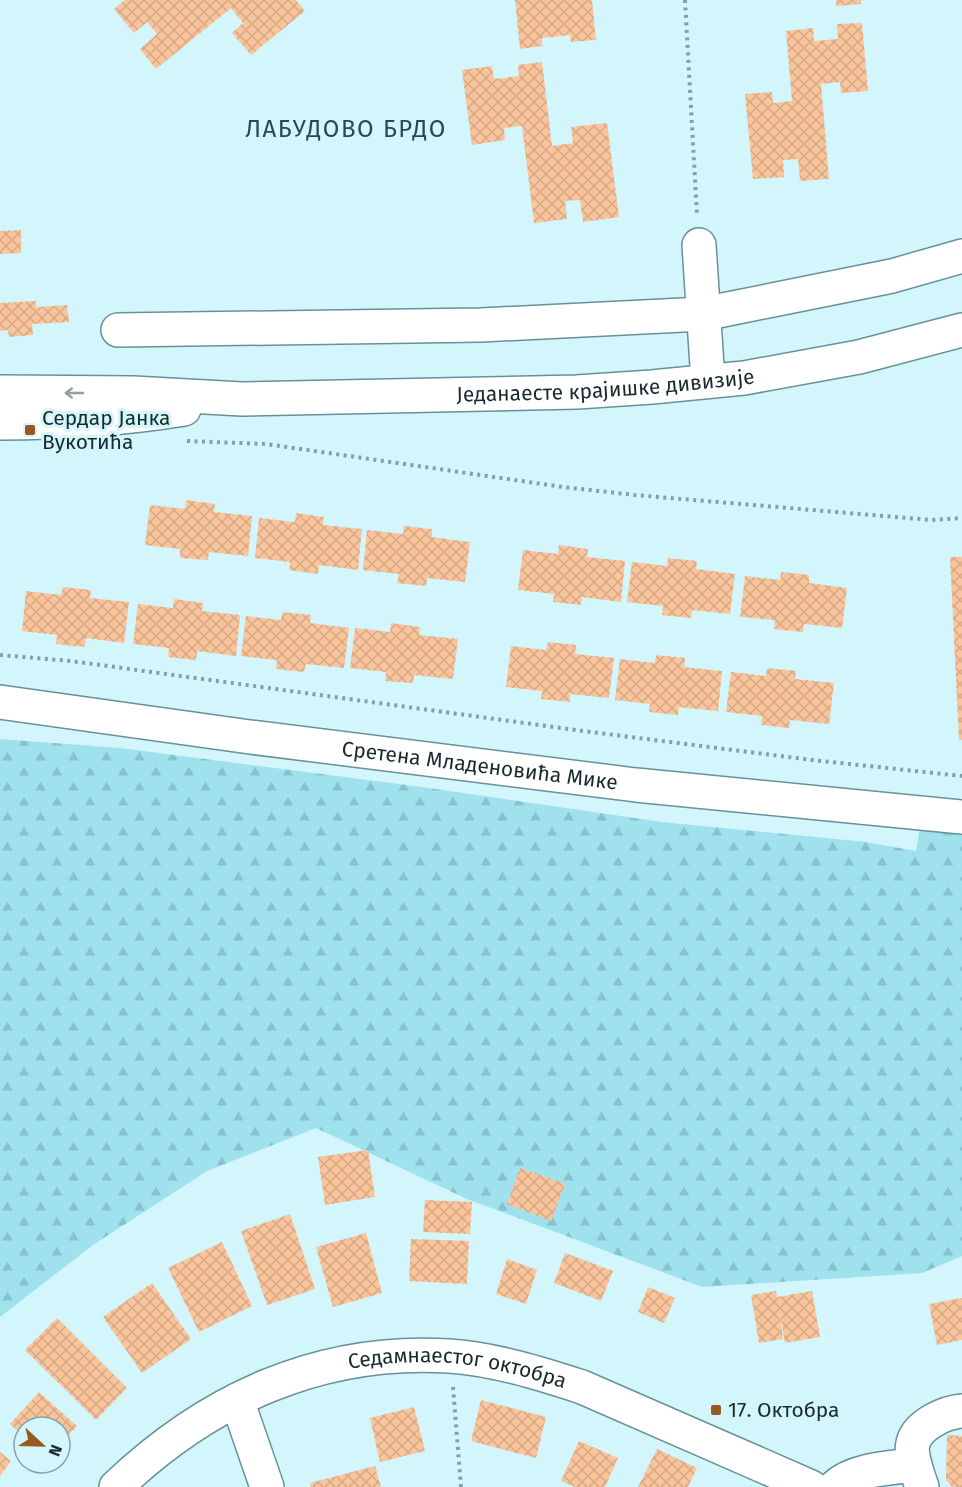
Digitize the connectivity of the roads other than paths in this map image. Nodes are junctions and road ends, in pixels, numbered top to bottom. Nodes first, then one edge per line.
1 (699, 245) road end
2 (962, 256) edge
3 (703, 314) junction
4 (118, 330) dead end
5 (962, 330) edge
6 (708, 381) junction
7 (0, 392) edge
8 (242, 399) junction
9 (0, 423) edge
10 (0, 702) edge
11 (962, 817) edge
12 (237, 1400) junction
13 (962, 1411) edge
14 (918, 1476) edge
15 (116, 1487) edge
16 (267, 1487) edge
17 (811, 1487) edge
18 (835, 1487) edge

1 - 3 street
2 - 3 street
3 - 4 street
3 - 6 street
5 - 6 street, Једанаесте крајишке дивизије
6 - 8 street, Једанаесте крајишке дивизије
8 -> 7 street, Једанаесте крајишке дивизије
8 - 9 street, Једанаесте крајишке дивизије
10 - 11 street, Сретена Младеновића Мике
12 - 15 street, Седамнаестог октобра
12 - 16 street
12 - 17 street, Седамнаестог октобра
13 - 14 street
14 - 18 street

